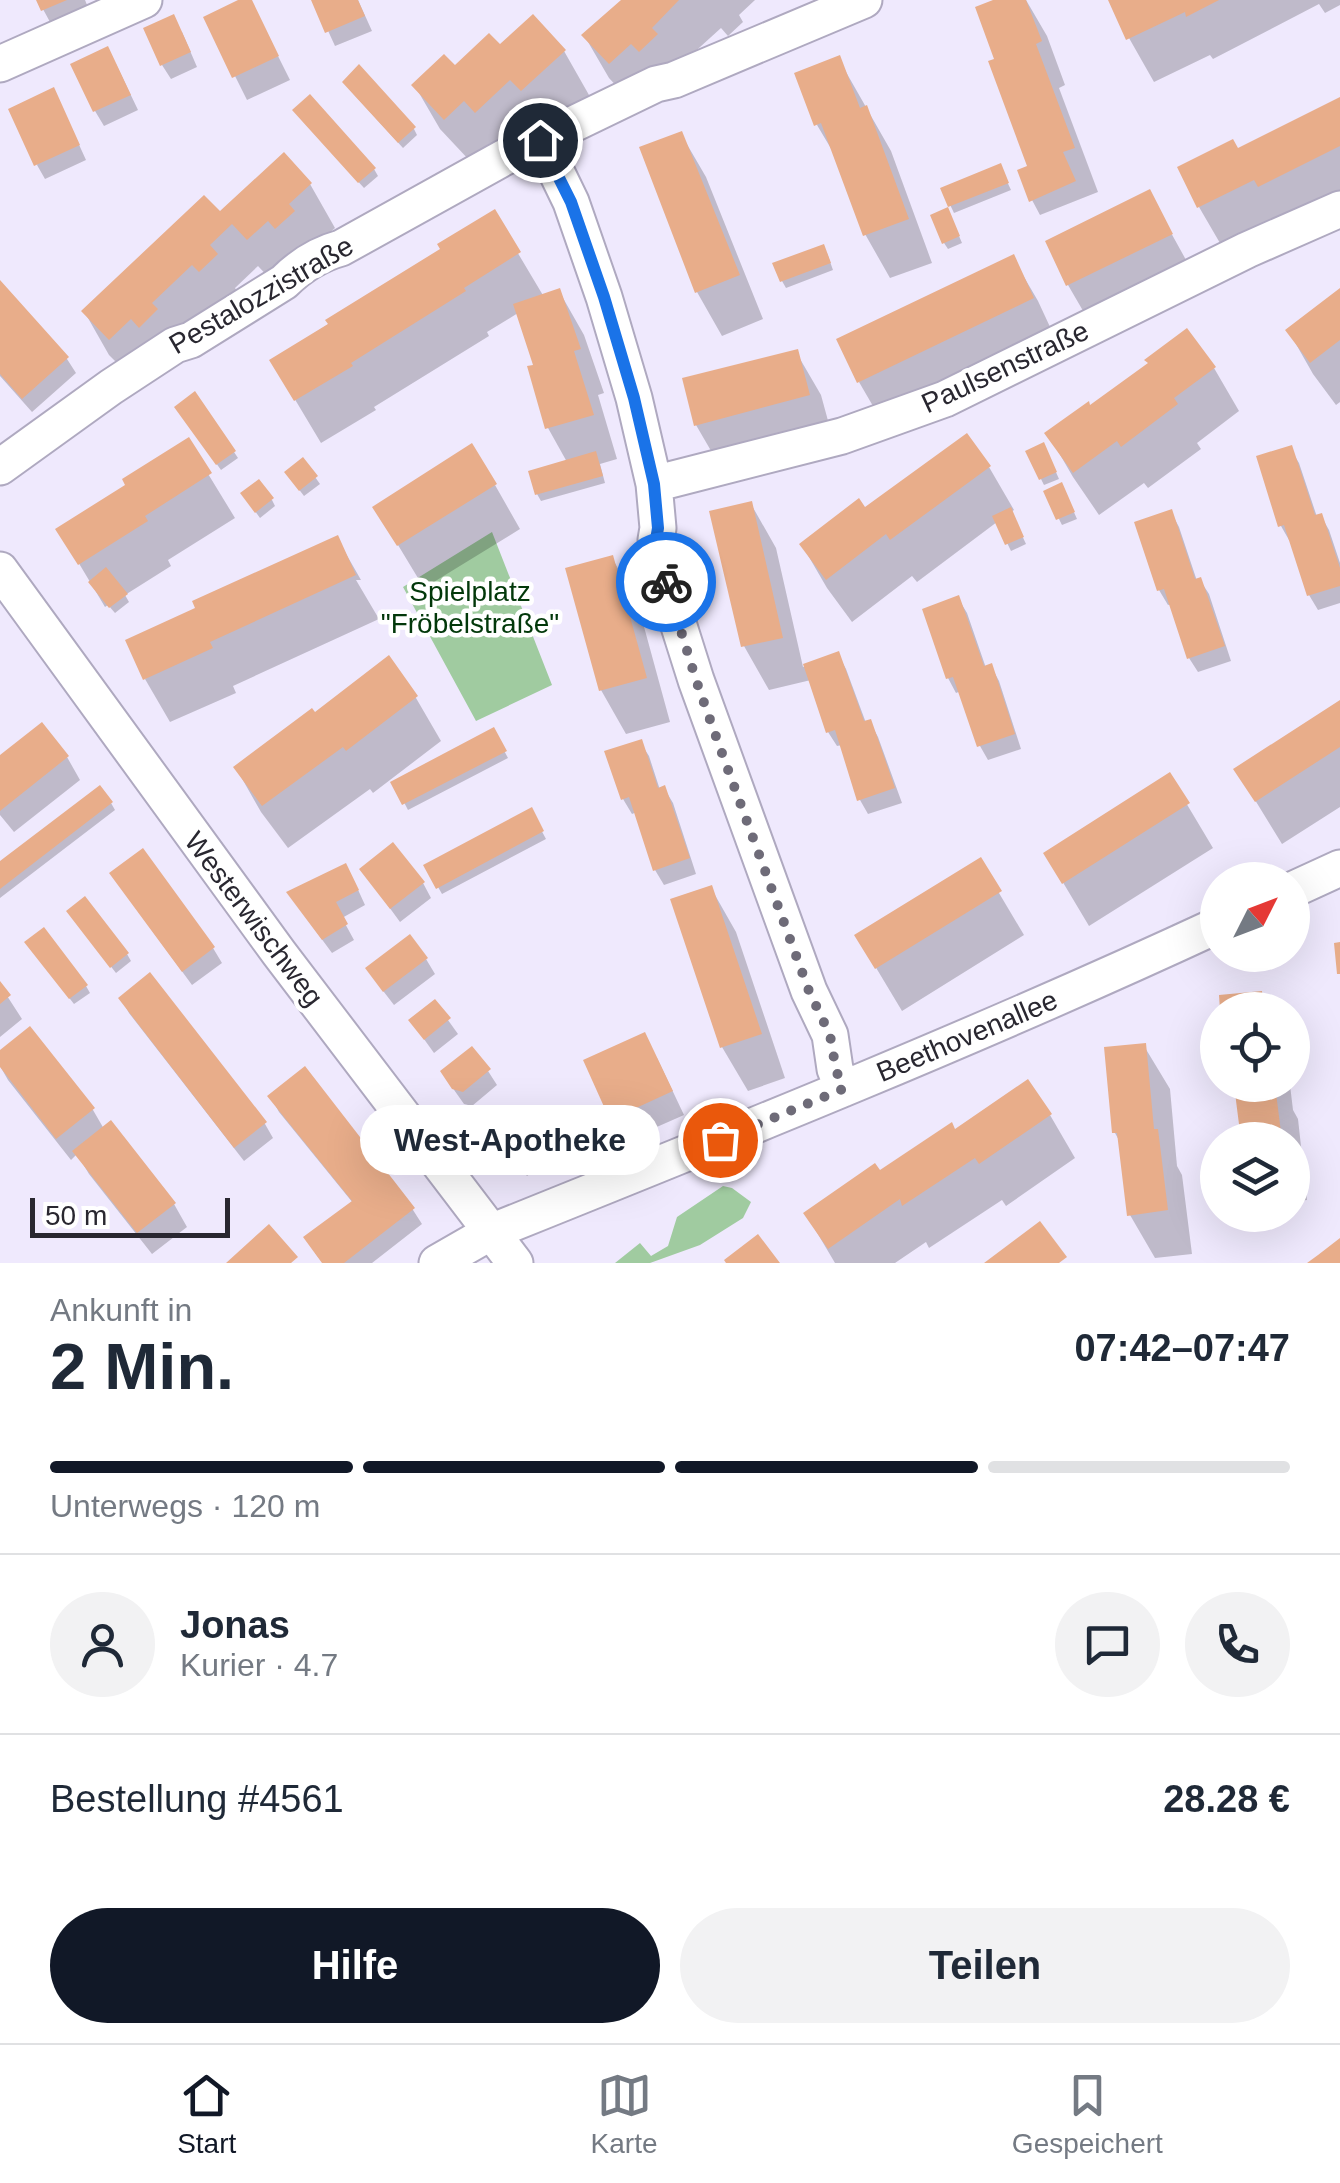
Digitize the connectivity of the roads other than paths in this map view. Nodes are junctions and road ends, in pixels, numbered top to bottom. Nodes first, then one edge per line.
1 (144, 0) edge
2 (864, 0) edge
3 (0, 64) edge
4 (540, 140) junction
5 (1340, 210) edge
6 (0, 467) edge
7 (654, 484) junction
8 (0, 570) edge
9 (1340, 868) edge
10 (1310, 882) edge
11 (1200, 933) edge
12 (843, 1089) junction
13 (491, 1232) junction
14 (438, 1263) edge
15 (514, 1263) edge

1 - 3 street
2 - 4 street, Pestalozzistraße
4 - 6 street, Pestalozzistraße
4 - 7 street
5 - 7 street, Paulsenstraße
7 - 12 street
8 - 13 street, Westerwischweg
9 - 10 street
11 - 12 street, Beethovenallee
12 - 13 street, Beethovenallee
13 - 14 street, Beethovenallee
13 - 15 street, Westerwischweg

